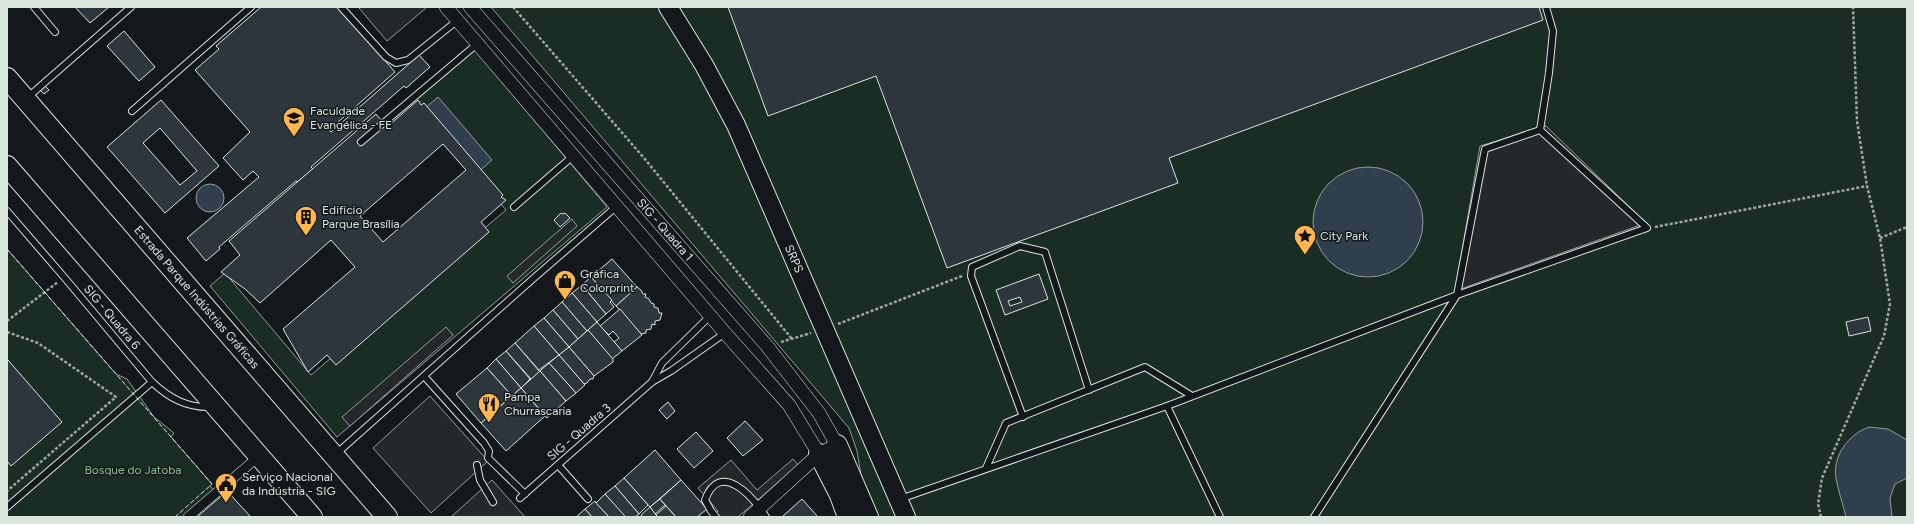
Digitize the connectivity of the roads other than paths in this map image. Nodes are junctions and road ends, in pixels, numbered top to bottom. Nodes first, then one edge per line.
1 (34, 7) edge
2 (131, 7) edge
3 (251, 7) edge
4 (341, 7) edge
5 (446, 7) edge
6 (470, 7) edge
7 (668, 7) edge
8 (1546, 7) edge
9 (458, 20) junction
10 (55, 32) dead end
11 (477, 44) junction
12 (7, 78) edge
13 (25, 99) junction
14 (132, 111) dead end
15 (1540, 130) junction
16 (362, 142) dead end
17 (573, 156) junction
18 (7, 166) edge
19 (617, 206) junction
20 (514, 207) dead end
21 (7, 212) edge
22 (1457, 295) junction
23 (710, 316) junction
24 (725, 333) junction
25 (424, 376) junction
26 (152, 382) junction
27 (652, 382) junction
28 (1089, 390) junction
29 (1192, 396) junction
30 (216, 406) junction
31 (1167, 406) junction
32 (1023, 417) junction
33 (836, 445) junction
34 (819, 454) junction
35 (259, 456) junction
36 (334, 456) junction
37 (477, 465) dead end
38 (558, 465) junction
39 (986, 468) junction
40 (588, 499) dead end
41 (898, 499) junction
42 (493, 502) dead end
43 (7, 507) edge
44 (763, 512) edge
45 (188, 517) edge
46 (312, 517) edge
47 (387, 517) edge
48 (716, 517) edge
49 (750, 517) edge
50 (848, 517) edge
51 (868, 517) edge
52 (906, 517) edge
53 (1220, 517) edge
54 (1314, 517) edge

1 - 10 lane
2 - 13 lane
3 - 14 lane
4 - 9 lane
5 - 9 street, SIG - Quadra 1
6 - 33 street, SIG - Quadra 1
7 - 41 main road, SRPS
8 - 15 lane
9 - 11 street, SIG - Quadra 1
11 - 16 lane
11 - 17 street, SIG - Quadra 1
12 - 13 main road, Estrada Parque Indústrias Gráficas
13 - 36 main road, Estrada Parque Indústrias Gráficas
15 - 22 lane
15 - 22 lane
17 - 19 street, SIG - Quadra 1
17 - 20 lane
18 - 30 main road
19 - 23 street, SIG - Quadra 1
19 - 25 lane
21 - 26 lane, SIG - Quadra 6
22 - 29 lane
22 - 54 lane
23 - 24 street, SIG - Quadra 1
23 - 27 lane, SIG - Quadra 3
24 - 27 lane, SIG - Quadra 3
24 - 34 street, SIG - Quadra 1
25 - 36 lane
25 - 38 lane, SIG - Quadra 3
26 - 30 lane, SIG - Quadra 6
26 - 43 lane
27 - 38 lane, SIG - Quadra 3
28 - 29 lane
28 - 32 lane
28 - 32 lane
29 - 31 lane
30 - 35 main road
31 - 39 lane
31 - 53 lane
32 - 39 lane
33 - 34 street
33 - 51 main road
34 - 44 street
34 - 50 main road
35 - 45 street
35 - 46 main road
36 - 47 main road, Estrada Parque Indústrias Gráficas
37 - 42 lane
38 - 40 lane
39 - 41 lane
41 - 52 main road, SRPS
44 - 48 lane
44 - 49 street

